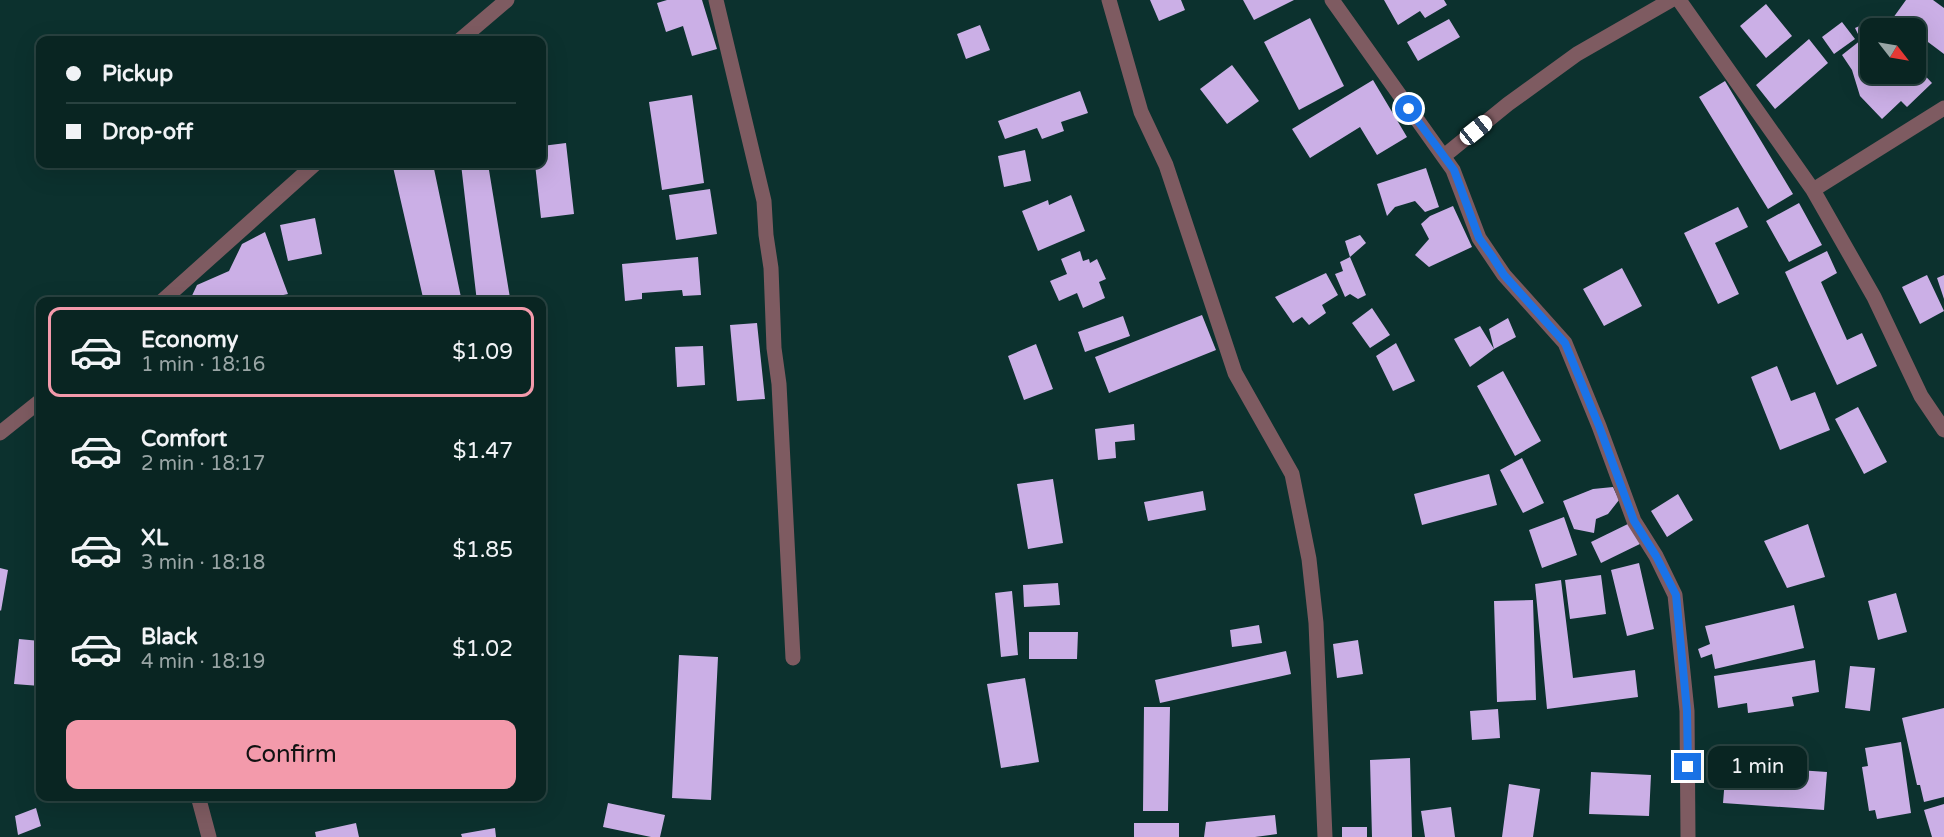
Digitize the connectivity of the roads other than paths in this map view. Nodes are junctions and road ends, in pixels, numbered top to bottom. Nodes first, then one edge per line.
1 (507, 0) edge
2 (716, 0) edge
3 (1109, 0) edge
4 (1332, 0) edge
5 (1671, 0) edge
6 (1679, 0) edge
7 (465, 36) edge
8 (1944, 108) edge
9 (1444, 156) junction
10 (311, 168) edge
11 (1813, 190) junction
12 (167, 297) edge
13 (36, 404) edge
14 (1944, 430) edge
15 (0, 434) edge
16 (793, 658) dead end
17 (199, 801) edge
18 (209, 837) edge
19 (1325, 837) edge
20 (1688, 837) edge

1 - 7 street
2 - 16 street
3 - 19 street
4 - 9 street
5 - 9 street
6 - 11 street
8 - 11 street
9 - 20 street
10 - 12 street
11 - 14 street
13 - 15 street
17 - 18 street

